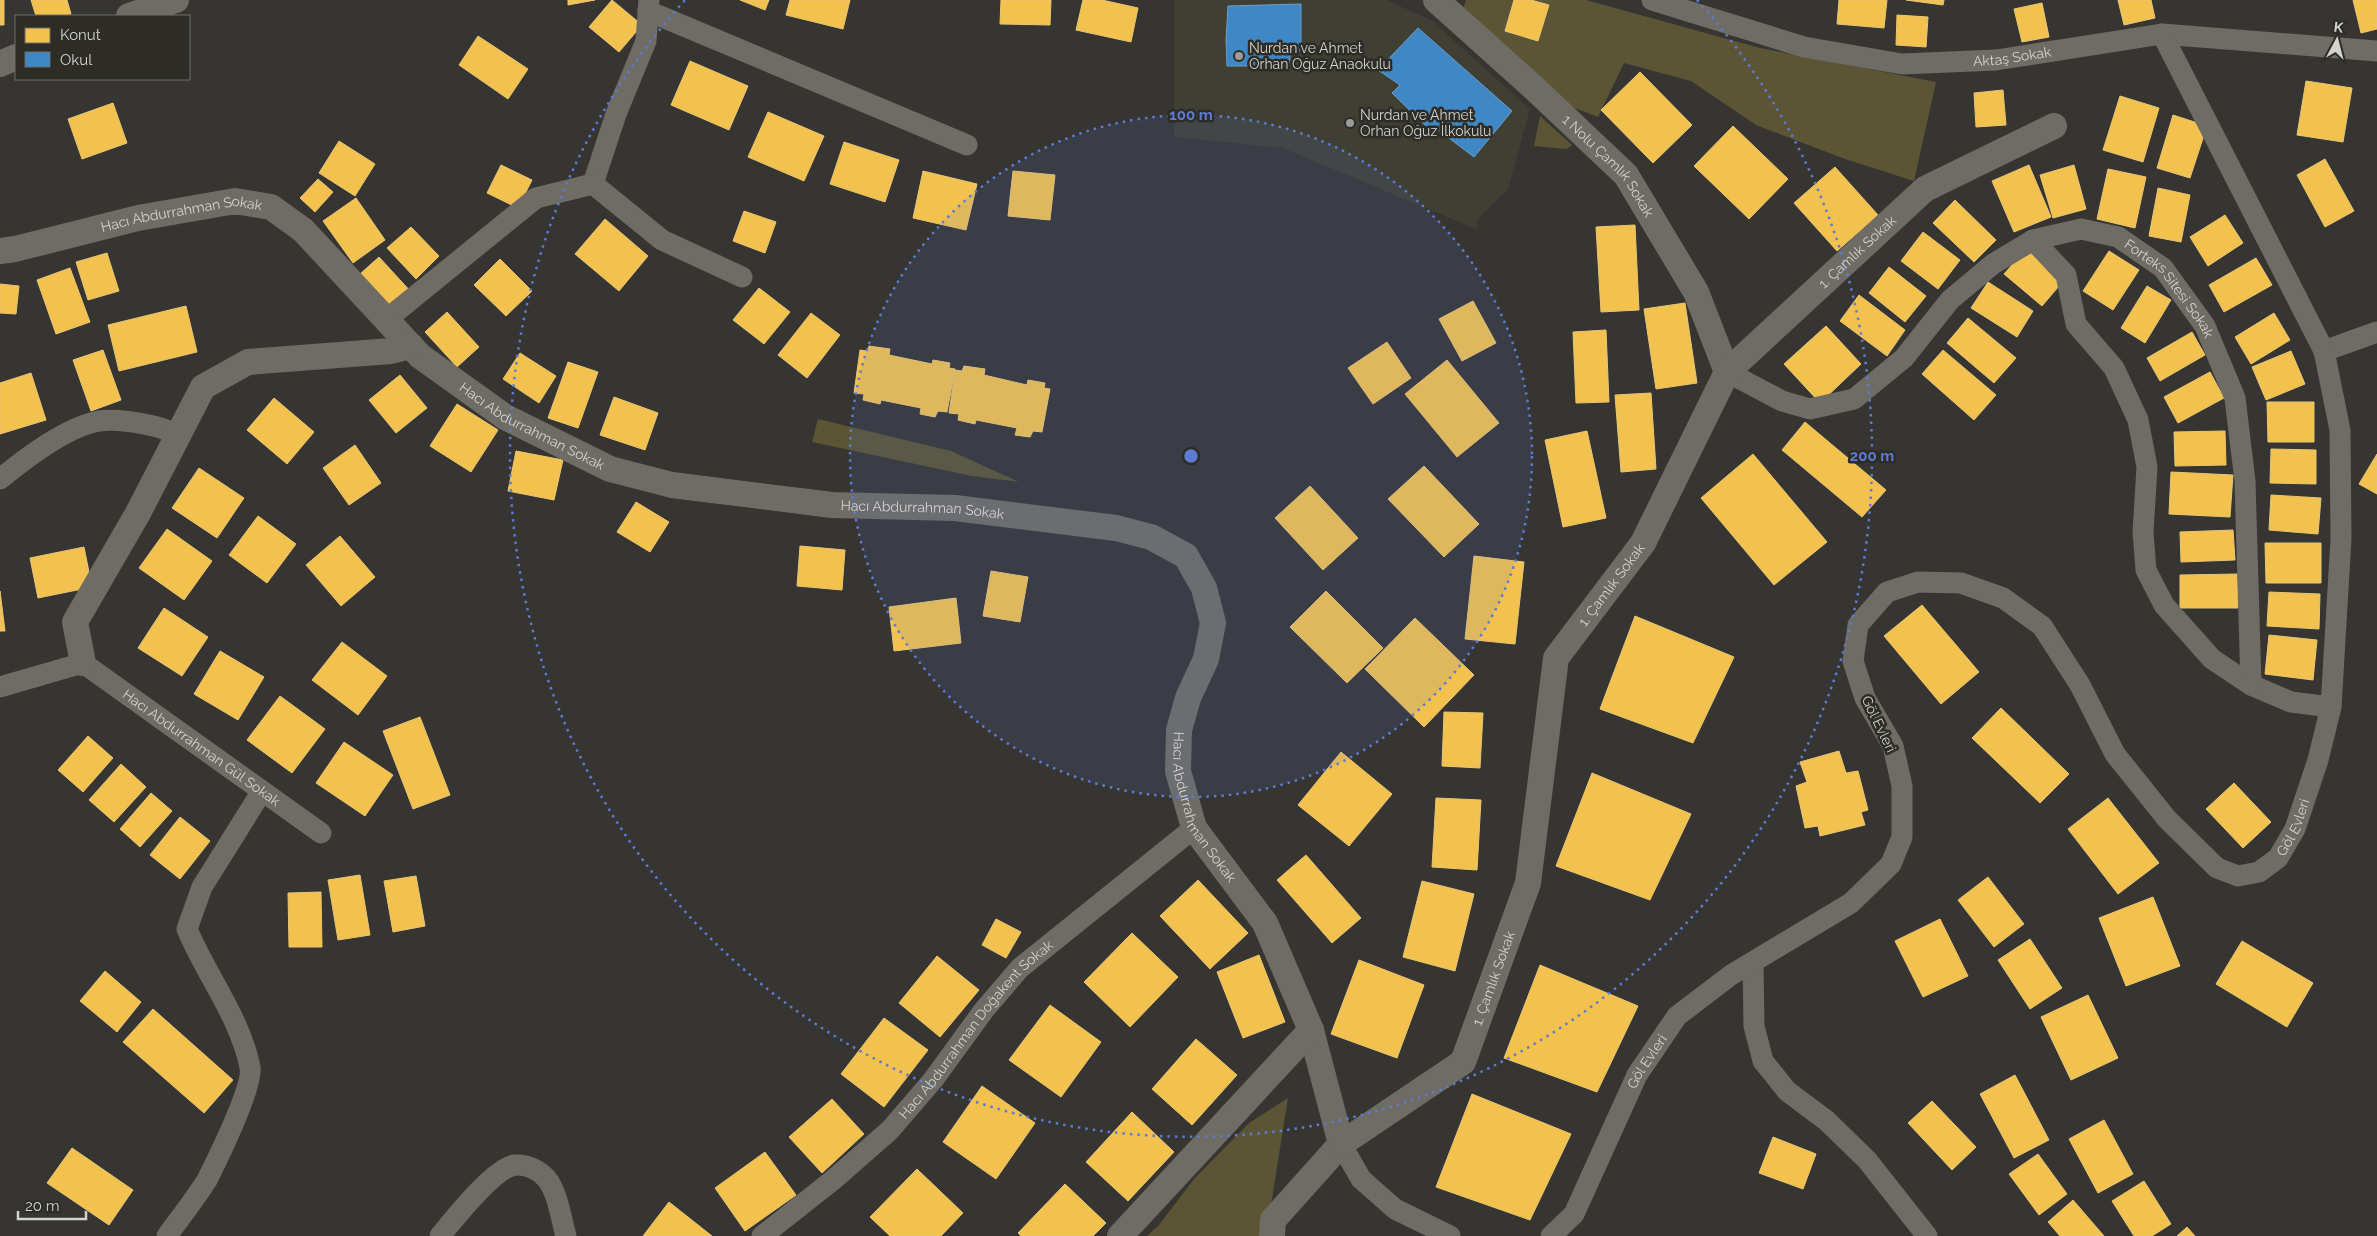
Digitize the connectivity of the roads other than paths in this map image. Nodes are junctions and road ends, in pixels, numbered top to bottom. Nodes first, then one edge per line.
1 (176, 0) edge
2 (1436, 0) edge
3 (1652, 0) edge
4 (649, 6) edge
5 (132, 15) edge
6 (2162, 34) junction
7 (2377, 50) edge
8 (15, 57) edge
9 (0, 64) edge
10 (2054, 126) dead end
11 (967, 145) dead end
12 (593, 184) junction
13 (2033, 240) junction
14 (0, 250) edge
15 (742, 278) dead end
16 (386, 319) junction
17 (2377, 332) edge
18 (411, 346) junction
19 (2324, 351) junction
20 (1727, 372) junction
21 (180, 437) junction
22 (0, 478) edge
23 (83, 663) junction
24 (2251, 685) junction
25 (0, 687) edge
26 (2331, 707) junction
27 (262, 791) junction
28 (1194, 828) junction
29 (321, 833) dead end
30 (1753, 963) junction
31 (1311, 1030) junction
32 (1341, 1144) junction
33 (168, 1236) edge
34 (440, 1236) edge
35 (566, 1236) edge
36 (762, 1236) edge
37 (1120, 1236) edge
38 (1272, 1236) edge
39 (1450, 1236) edge
40 (1551, 1236) edge
41 (1927, 1236) edge

1 - 5 street
2 - 20 street, 1 Nolu Çamlık Sokak
3 - 6 street, Aktaş Sokak
4 - 11 street
4 - 12 street
6 - 7 street, Aktaş Sokak
6 - 19 street
8 - 9 street
10 - 20 street, 1. Çamlık Sokak
12 - 15 street
12 - 16 street
13 - 20 street, Forteks Sitesi Sokak
13 - 24 street
13 - 24 street, Forteks Sitesi Sokak
14 - 16 street, Hacı Abdurrahman Sokak
16 - 18 street, Hacı Abdurrahman Sokak
17 - 19 street
18 - 21 street
18 - 28 street, Hacı Abdurrahman Sokak
19 - 26 street
20 - 32 street, 1. Çamlık Sokak
21 - 22 street
21 - 23 street
23 - 25 street
23 - 27 street, Hacı Abdurrahman Gül Sokak
24 - 26 street
26 - 30 street, Göl Evleri
27 - 29 street, Hacı Abdurrahman Gül Sokak
27 - 33 street
28 - 31 street, Hacı Abdurrahman Sokak
28 - 36 street, Hacı Abdurrahman Doğakent Sokak
30 - 40 street, Göl Evleri
30 - 41 street
31 - 32 street, Hacı Abdurrahman Sokak
31 - 37 street
32 - 38 street
32 - 39 street
34 - 35 street

